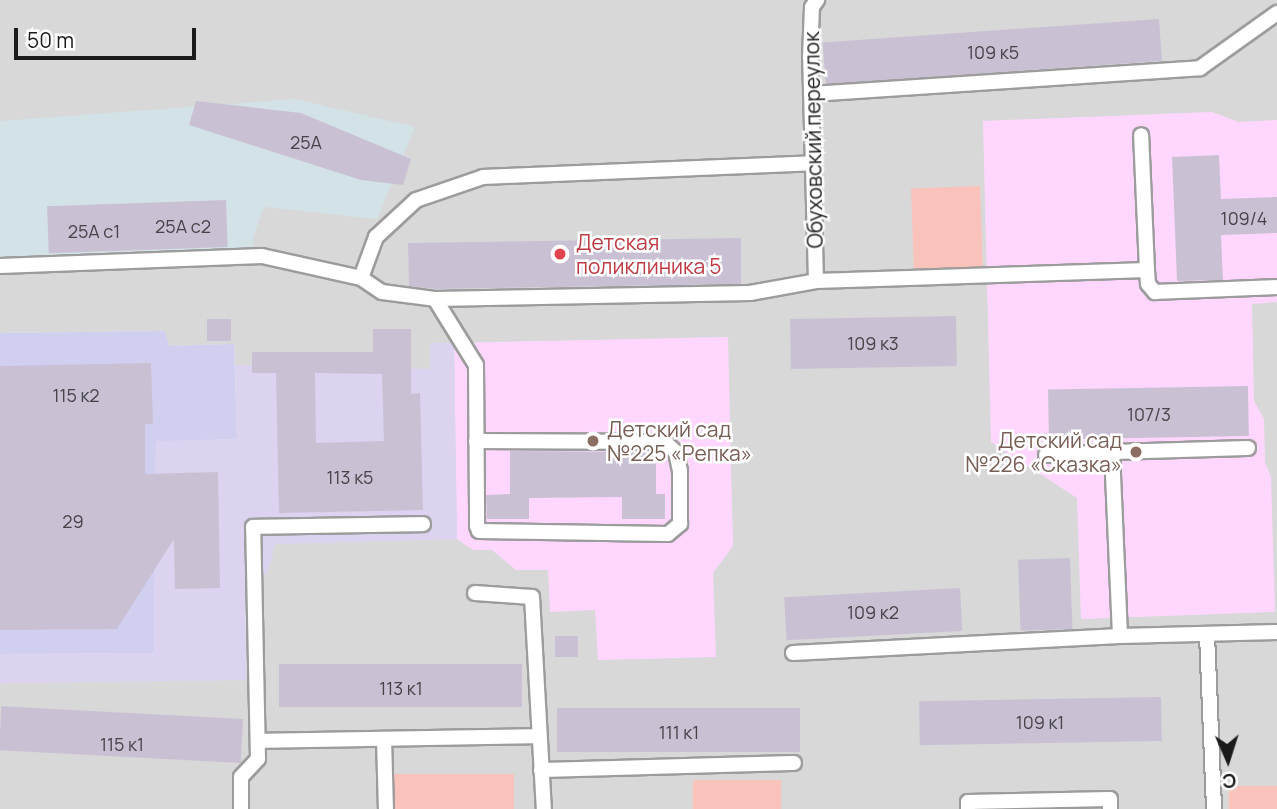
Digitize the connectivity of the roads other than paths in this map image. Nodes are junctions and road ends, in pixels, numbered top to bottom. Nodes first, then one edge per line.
1 (817, 0) edge
2 (1277, 13) edge
3 (811, 94) junction
4 (1141, 135) dead end
5 (811, 163) junction
6 (0, 266) edge
7 (1147, 270) junction
8 (361, 278) junction
9 (816, 281) junction
10 (1277, 287) edge
11 (435, 299) junction
12 (477, 441) junction
13 (1248, 448) dead end
14 (1112, 452) junction
15 (1046, 455) dead end
16 (423, 524) dead end
17 (475, 593) dead end
18 (1277, 632) edge
19 (1207, 634) junction
20 (1120, 636) junction
21 (793, 653) dead end
22 (539, 736) junction
23 (384, 739) junction
24 (258, 741) junction
25 (794, 763) dead end
26 (541, 770) junction
27 (242, 809) edge
28 (386, 809) edge
29 (544, 809) edge
30 (968, 809) edge
31 (1110, 809) edge
32 (1214, 809) edge

1 - 3 lane, Обуховский переулок
2 - 3 lane
3 - 5 lane, Обуховский переулок
4 - 7 lane
5 - 8 lane
5 - 9 lane, Обуховский переулок
6 - 8 lane
7 - 9 lane
7 - 10 lane
8 - 11 lane
9 - 11 lane
11 - 12 lane
12 - 12 lane
13 - 14 lane
14 - 15 lane
14 - 20 lane
16 - 24 lane
17 - 22 lane
18 - 19 lane
19 - 20 lane
19 - 32 lane
20 - 21 lane
22 - 23 lane
22 - 26 lane
23 - 24 lane
23 - 28 lane
24 - 27 lane
25 - 26 lane
26 - 29 lane
30 - 31 lane

